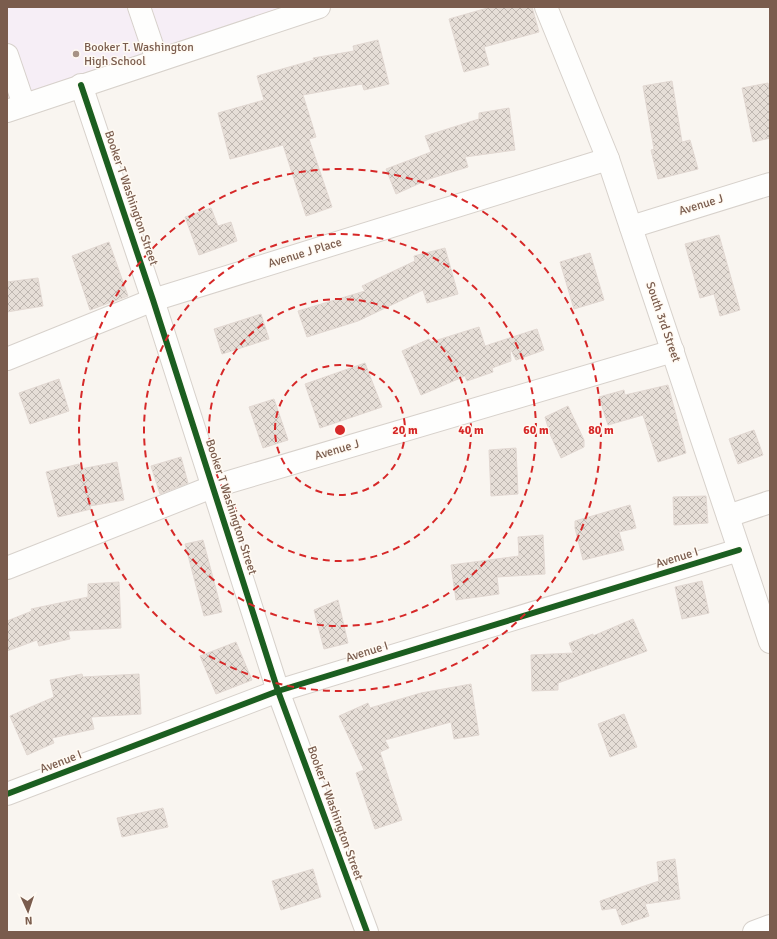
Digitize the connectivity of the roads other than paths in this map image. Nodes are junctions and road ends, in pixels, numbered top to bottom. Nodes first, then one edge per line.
1 (139, 7) edge
2 (319, 7) edge
3 (546, 7) edge
4 (7, 55) edge
5 (157, 60) junction
6 (81, 85) junction
7 (16, 108) edge
8 (608, 159) junction
9 (770, 184) edge
10 (631, 227) junction
11 (153, 300) junction
12 (673, 351) junction
13 (7, 359) edge
14 (212, 487) junction
15 (770, 502) edge
16 (728, 516) junction
17 (739, 550) junction
18 (7, 568) edge
19 (770, 642) edge
20 (278, 691) junction
21 (7, 794) edge
22 (770, 926) edge
23 (367, 932) edge
24 (754, 932) edge

1 - 5 street
2 - 5 street
3 - 8 street, South 3rd Street
4 - 7 street
5 - 6 street
6 - 7 street
6 - 11 street, Booker T Washington Street
8 - 10 street, South 3rd Street
8 - 11 street, Avenue J Place
9 - 10 street, Avenue J
10 - 12 street, South 3rd Street
11 - 13 street, Avenue J Place
11 - 14 street, Booker T Washington Street
12 - 14 street, Avenue J
12 - 16 street, South 3rd Street
14 - 18 street, Avenue J
14 - 20 street, Booker T Washington Street
15 - 16 street
16 - 17 street, South 3rd Street
17 - 19 street, South 3rd Street
17 - 20 street, Avenue I
20 - 21 street, Avenue I
20 - 23 street, Booker T Washington Street
22 - 24 street

